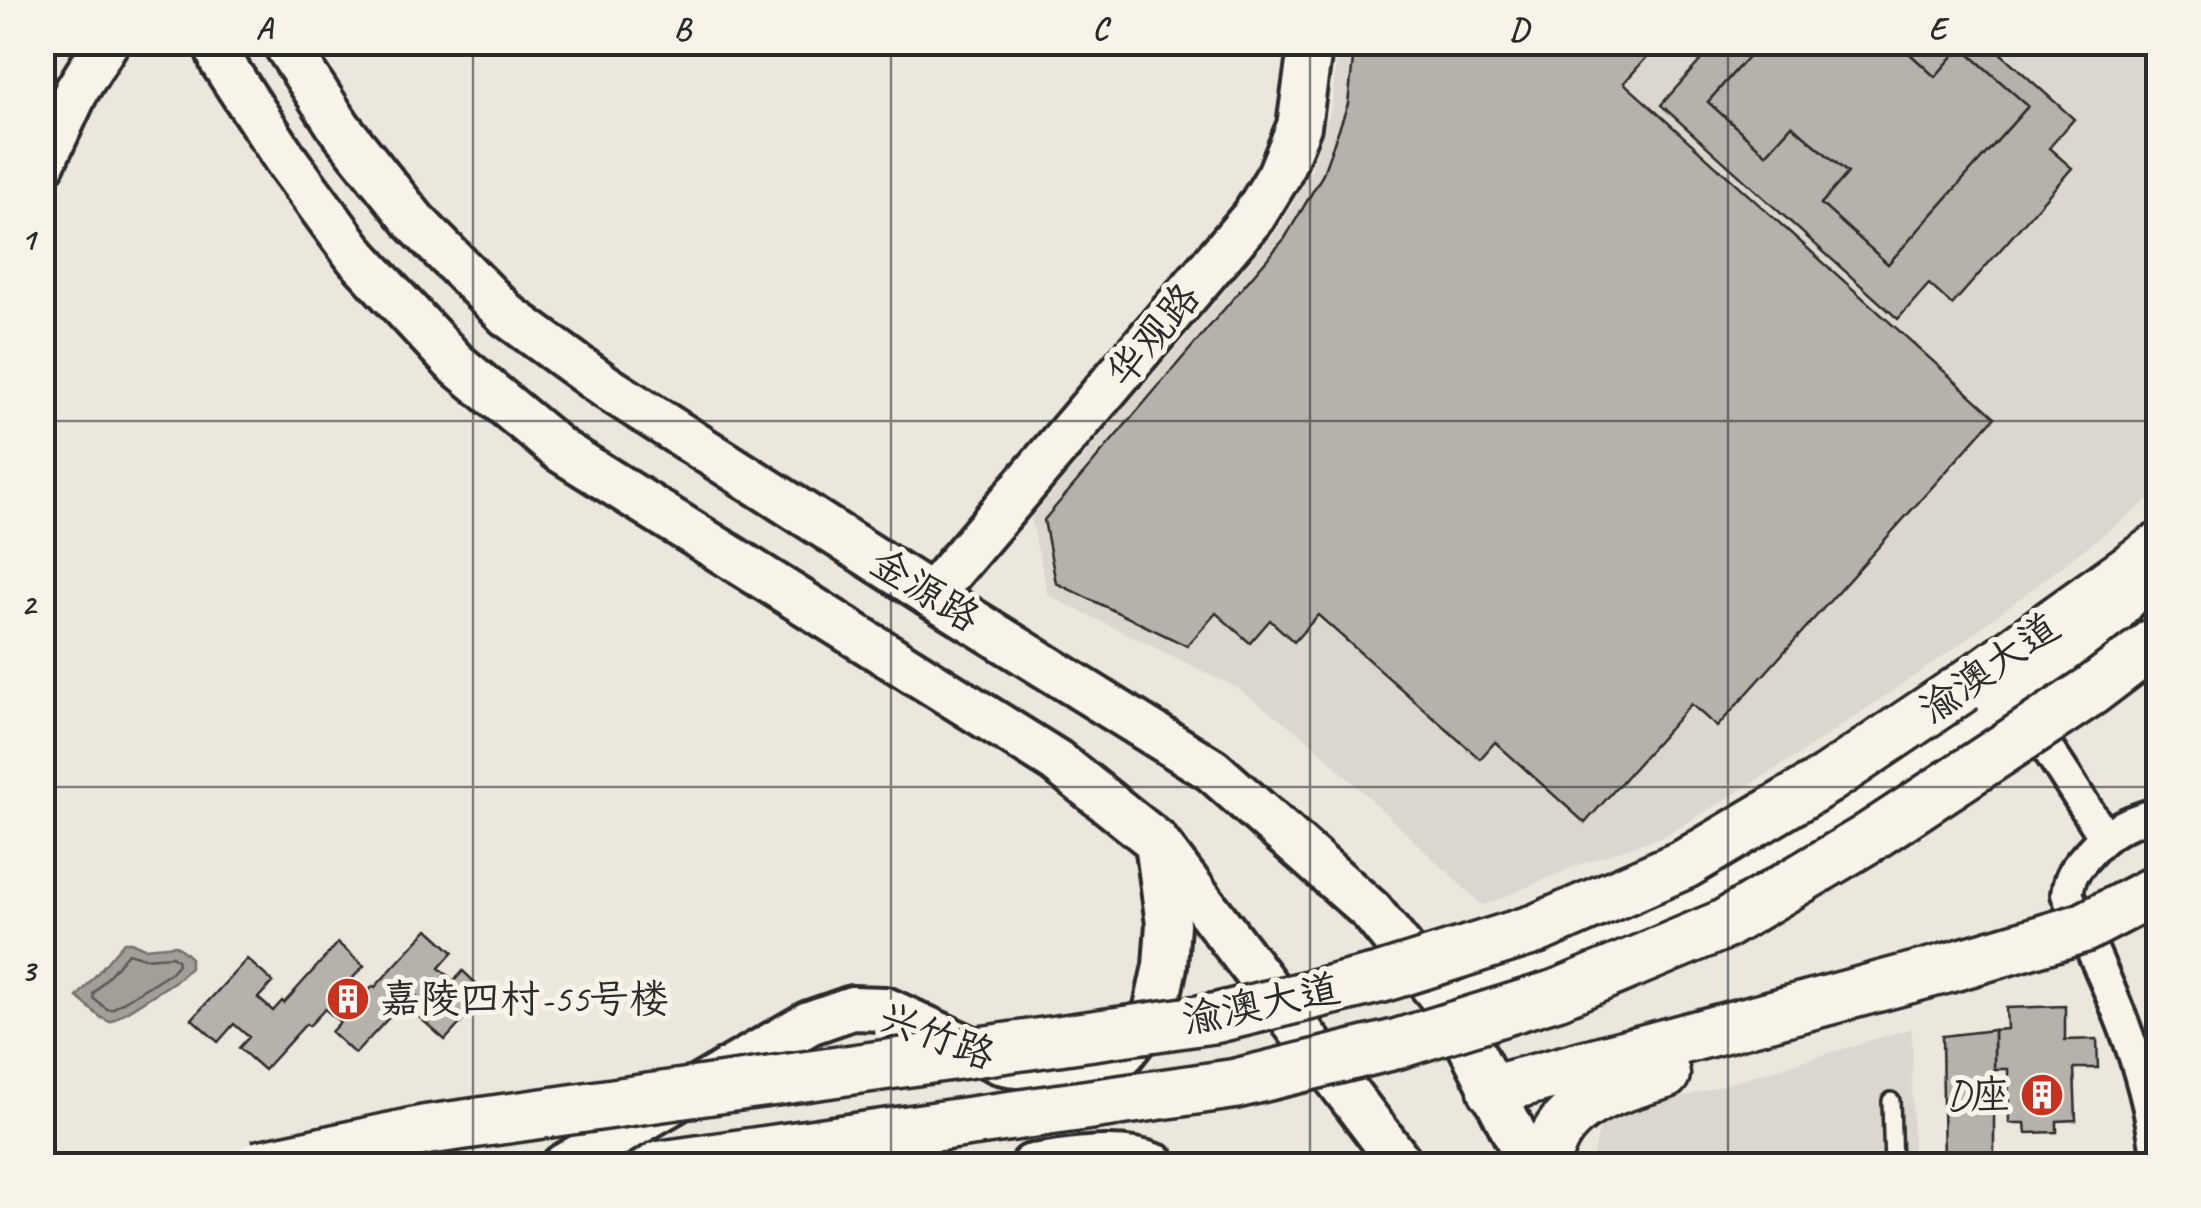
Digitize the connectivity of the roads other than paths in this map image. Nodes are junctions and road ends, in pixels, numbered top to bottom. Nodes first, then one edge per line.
1 (107, 42) edge
2 (215, 42) edge
3 (284, 42) edge
4 (1311, 42) edge
5 (42, 165) edge
6 (2158, 548) edge
7 (2158, 556) edge
8 (931, 595) junction
9 (2158, 640) edge
10 (2158, 674) edge
11 (2091, 690) junction
12 (2016, 700) junction
13 (2158, 813) edge
14 (2104, 836) junction
15 (1156, 841) junction
16 (2158, 889) edge
17 (2158, 918) edge
18 (1950, 980) junction
19 (1451, 1009) junction
20 (1493, 1090) junction
21 (1891, 1101) dead end
22 (256, 1166) edge
23 (563, 1166) edge
24 (659, 1166) edge
25 (1032, 1166) edge
26 (1156, 1166) edge
27 (1402, 1166) edge
28 (1531, 1166) edge
29 (1543, 1166) edge
30 (1893, 1166) edge
31 (2158, 1166) edge

1 - 5 main road
2 - 15 main road, 金源路
3 - 8 main road, 金源路
4 - 8 main road, 华观路
6 - 22 main road, 渝澳大道, bridge
7 - 12 main road
8 - 19 main road, 金源路
9 - 11 main road, 渝澳大道, bridge
10 - 11 main road
11 - 24 main road, 渝澳大道, bridge
12 - 14 street
12 - 19 main road
13 - 14 street
14 - 31 street
15 - 23 main road, 兴竹路
15 - 27 main road, 金源路
16 - 18 main road, bridge
17 - 18 main road
18 - 20 main road
18 - 29 main road
19 - 20 main road, 金源路
20 - 28 main road, 金源路
21 - 30 lane
25 - 26 main road

